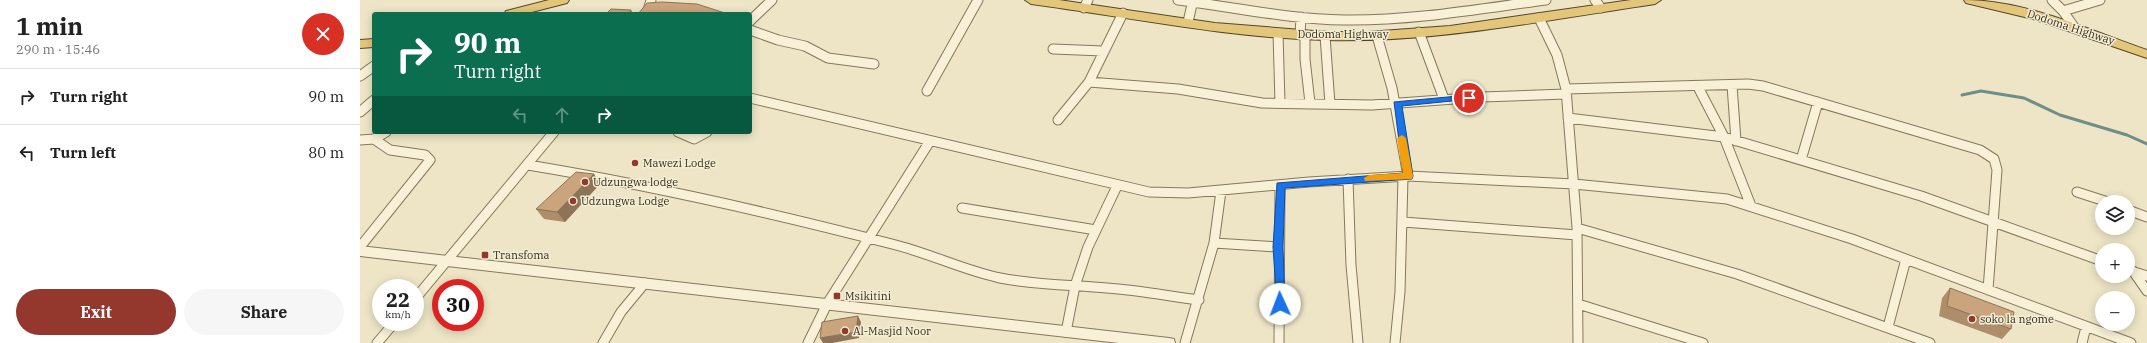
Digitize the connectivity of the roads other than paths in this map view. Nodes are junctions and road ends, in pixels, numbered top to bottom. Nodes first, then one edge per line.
1 (563, 0) edge
2 (651, 0) edge
3 (772, 0) edge
4 (978, 0) edge
5 (1031, 0) edge
6 (1178, 0) edge
7 (1546, 0) edge
8 (1655, 0) edge
9 (1970, 0) edge
10 (2052, 0) edge
11 (2100, 0) edge
12 (1049, 1) edge
13 (1193, 1) edge
14 (1086, 4) edge
15 (1598, 4) edge
16 (2064, 11) junction
17 (518, 12) edge
18 (647, 12) edge
19 (1123, 13) junction
20 (1301, 17) junction
21 (1539, 18) junction
22 (752, 19) edge
23 (1188, 22) junction
24 (2074, 27) junction
25 (752, 31) edge
26 (1419, 32) junction
27 (1278, 34) junction
28 (1303, 35) junction
29 (1325, 36) junction
30 (1377, 36) junction
31 (372, 43) edge
32 (360, 44) edge
33 (1053, 49) dead end
34 (1103, 51) junction
35 (2147, 54) edge
36 (874, 64) dead end
37 (372, 67) edge
38 (360, 76) edge
39 (1089, 82) junction
40 (1732, 85) junction
41 (1698, 87) junction
42 (927, 91) dead end
43 (1566, 92) junction
44 (752, 98) edge
45 (1444, 99) junction
46 (372, 102) edge
47 (1310, 102) junction
48 (1818, 102) junction
49 (1280, 103) junction
50 (1330, 104) junction
51 (1397, 104) junction
52 (360, 112) edge
53 (1568, 118) junction
54 (1058, 120) dead end
55 (383, 134) edge
56 (552, 134) edge
57 (683, 134) edge
58 (703, 134) edge
59 (1724, 137) junction
60 (374, 139) junction
61 (360, 140) edge
62 (1736, 140) junction
63 (930, 141) junction
64 (1801, 160) junction
65 (528, 165) junction
66 (1406, 176) junction
67 (1348, 179) junction
68 (1574, 184) junction
69 (1280, 185) junction
70 (1117, 186) junction
71 (1221, 191) junction
72 (2077, 192) dead end
73 (2095, 198) edge
74 (1751, 206) junction
75 (962, 208) dead end
76 (2135, 213) edge
77 (2147, 217) edge
78 (1403, 222) junction
79 (1994, 222) junction
80 (1096, 230) junction
81 (1577, 231) junction
82 (869, 239) junction
83 (1214, 243) junction
84 (360, 247) edge
85 (1278, 247) junction
86 (360, 251) edge
87 (2095, 258) edge
88 (1906, 259) junction
89 (447, 263) junction
90 (2135, 272) edge
91 (2135, 276) edge
92 (2147, 276) edge
93 (645, 283) junction
94 (1075, 286) junction
95 (424, 290) edge
96 (1988, 290) junction
97 (2147, 291) edge
98 (1199, 300) junction
99 (827, 304) junction
100 (1578, 304) junction
101 (1888, 327) junction
102 (2086, 327) junction
103 (387, 331) edge
104 (1066, 332) junction
105 (377, 343) edge
106 (604, 343) edge
107 (808, 343) edge
108 (1169, 343) edge
109 (1185, 343) edge
110 (1279, 343) edge
111 (1358, 343) edge
112 (1396, 343) edge
113 (1578, 343) edge
114 (1702, 343) edge
115 (1930, 343) edge
116 (2082, 343) edge
117 (2131, 343) edge

1 - 17 highway
2 - 18 street
3 - 22 street
4 - 42 street
5 - 12 highway, Dodoma Highway
6 - 13 street
7 - 20 street
8 - 15 highway, Dodoma Highway
9 - 24 highway, Dodoma Highway
10 - 16 street
11 - 16 street
12 - 14 highway, Dodoma Highway
13 - 20 street
13 - 23 street
14 - 19 highway, Dodoma Highway
15 - 21 highway, Dodoma Highway
16 - 24 street
19 - 23 highway, Dodoma Highway
19 - 34 street
20 - 28 street
21 - 26 highway, Dodoma Highway
21 - 43 street
23 - 27 highway, Dodoma Highway
24 - 35 highway, Dodoma Highway
25 - 36 street
26 - 30 highway, Dodoma Highway
26 - 45 street
27 - 28 highway, Dodoma Highway
27 - 49 street
28 - 29 highway, Dodoma Highway
28 - 47 street
29 - 30 highway, Dodoma Highway
29 - 50 street
30 - 51 street
31 - 32 highway
33 - 34 street
34 - 39 street
37 - 38 street
39 - 49 street
39 - 54 street
40 - 41 street
40 - 48 street
40 - 62 street
41 - 43 street
41 - 59 street
43 - 45 street
43 - 53 street
44 - 63 street
45 - 51 street
46 - 52 street
47 - 49 street
47 - 50 street
48 - 64 street
48 - 79 street
50 - 51 street
51 - 66 street
53 - 59 street
53 - 68 street
55 - 60 street
56 - 65 street
57 - 58 street
59 - 62 street
59 - 74 street
60 - 61 street
60 - 84 street
62 - 64 street
63 - 70 street
63 - 82 street
64 - 79 street
65 - 82 street
65 - 89 street
66 - 67 street
66 - 68 street
66 - 78 street
67 - 69 street
67 - 111 street
68 - 74 street
68 - 81 street
69 - 71 street
69 - 85 street
70 - 71 street
70 - 80 street
71 - 83 street
72 - 73 street
74 - 88 street
75 - 80 street
76 - 77 street
78 - 81 street
78 - 112 street
79 - 87 street
79 - 96 street
80 - 94 street
81 - 100 street
81 - 101 street
82 - 94 street
82 - 99 street
83 - 85 street
83 - 98 street
85 - 110 street
86 - 89 street
88 - 96 street
88 - 101 street
89 - 93 street
89 - 95 street
90 - 92 street
91 - 97 street
93 - 99 street
93 - 106 street
94 - 98 street
94 - 104 street
96 - 102 street
98 - 109 street
99 - 104 street
99 - 107 street
100 - 113 street
100 - 114 street
101 - 115 street
102 - 116 street
102 - 117 street
103 - 105 street
104 - 108 street

